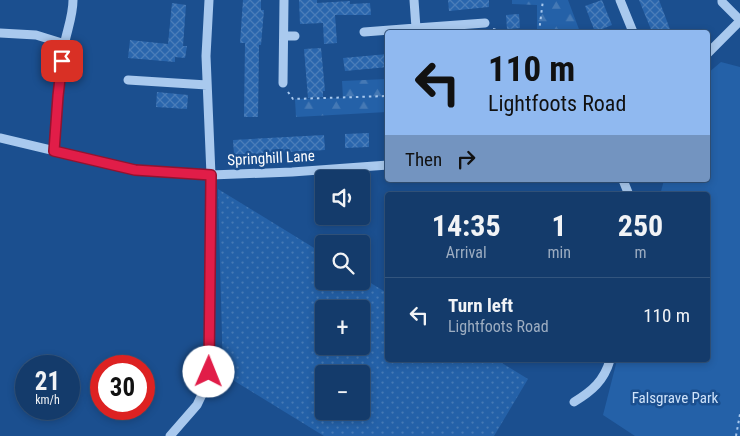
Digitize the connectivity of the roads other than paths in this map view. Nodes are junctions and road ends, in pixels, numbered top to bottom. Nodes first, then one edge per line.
1 (73, 0) edge
2 (209, 0) edge
3 (284, 0) edge
4 (414, 0) edge
5 (620, 0) edge
6 (722, 0) edge
7 (740, 20) edge
8 (485, 23) road end
9 (416, 28) junction
10 (385, 30) edge
11 (390, 30) edge
12 (631, 30) edge
13 (364, 32) dead end
14 (0, 33) edge
15 (284, 36) junction
16 (295, 36) dead end
17 (65, 44) junction
18 (710, 51) edge
19 (128, 80) dead end
20 (283, 83) road end
21 (207, 85) junction
22 (0, 138) edge
23 (54, 151) junction
24 (385, 165) edge
25 (211, 175) junction
26 (609, 362) edge
27 (574, 402) dead end
28 (170, 436) edge

1 - 17 street
2 - 21 street, Springhill Lane
3 - 15 street
4 - 9 street
5 - 12 street
6 - 7 street
7 - 18 street
8 - 9 street
9 - 11 street
10 - 13 street
14 - 17 street
15 - 16 street
15 - 20 street
17 - 23 street
19 - 21 street
21 - 25 street, Springhill Lane
22 - 23 street
23 - 25 street
24 - 25 street, Springhill Lane
25 - 28 street
26 - 27 street

